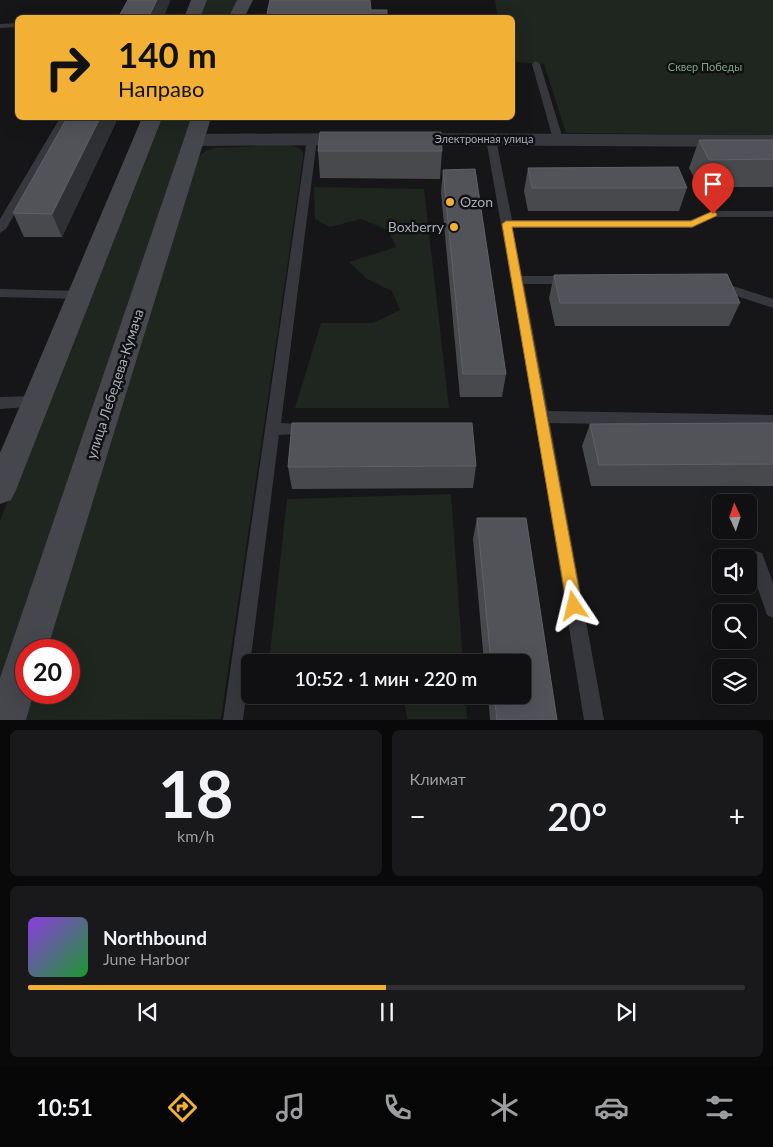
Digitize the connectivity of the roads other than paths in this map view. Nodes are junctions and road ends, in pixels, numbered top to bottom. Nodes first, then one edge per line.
1 (199, 0) edge
2 (245, 0) edge
3 (193, 15) edge
4 (238, 15) edge
5 (15, 25) edge
6 (0, 26) edge
7 (536, 64) dead end
8 (64, 120) edge
9 (151, 120) edge
10 (198, 129) edge
11 (312, 139) junction
12 (491, 139) junction
13 (558, 140) junction
14 (773, 141) edge
15 (773, 214) edge
16 (506, 224) junction
17 (0, 229) edge
18 (517, 280) junction
19 (586, 280) edge
20 (705, 281) edge
21 (0, 293) edge
22 (79, 295) junction
23 (773, 304) edge
24 (0, 402) edge
25 (35, 402) junction
26 (542, 417) junction
27 (773, 421) edge
28 (273, 429) junction
29 (322, 429) edge
30 (0, 490) edge
31 (757, 562) edge
32 (773, 609) edge
33 (32, 639) edge
34 (15, 691) edge
35 (6, 720) edge
36 (233, 720) edge
37 (594, 720) edge

1 - 3 street
2 - 4 street
5 - 6 lane
7 - 13 lane
8 - 17 lane
9 - 22 street
10 - 11 street, Электронная улица
10 - 33 street, улица Лебедева-Кумача
11 - 12 street, Электронная улица
11 - 28 lane
12 - 13 street, Электронная улица
12 - 16 lane
13 - 14 street, Электронная улица
15 - 16 lane
16 - 18 lane
18 - 19 lane
18 - 26 lane
20 - 23 lane
21 - 22 lane
22 - 25 street
24 - 25 lane
25 - 30 street
26 - 27 lane
26 - 37 lane
28 - 29 lane
28 - 36 lane
31 - 32 lane
34 - 35 street

